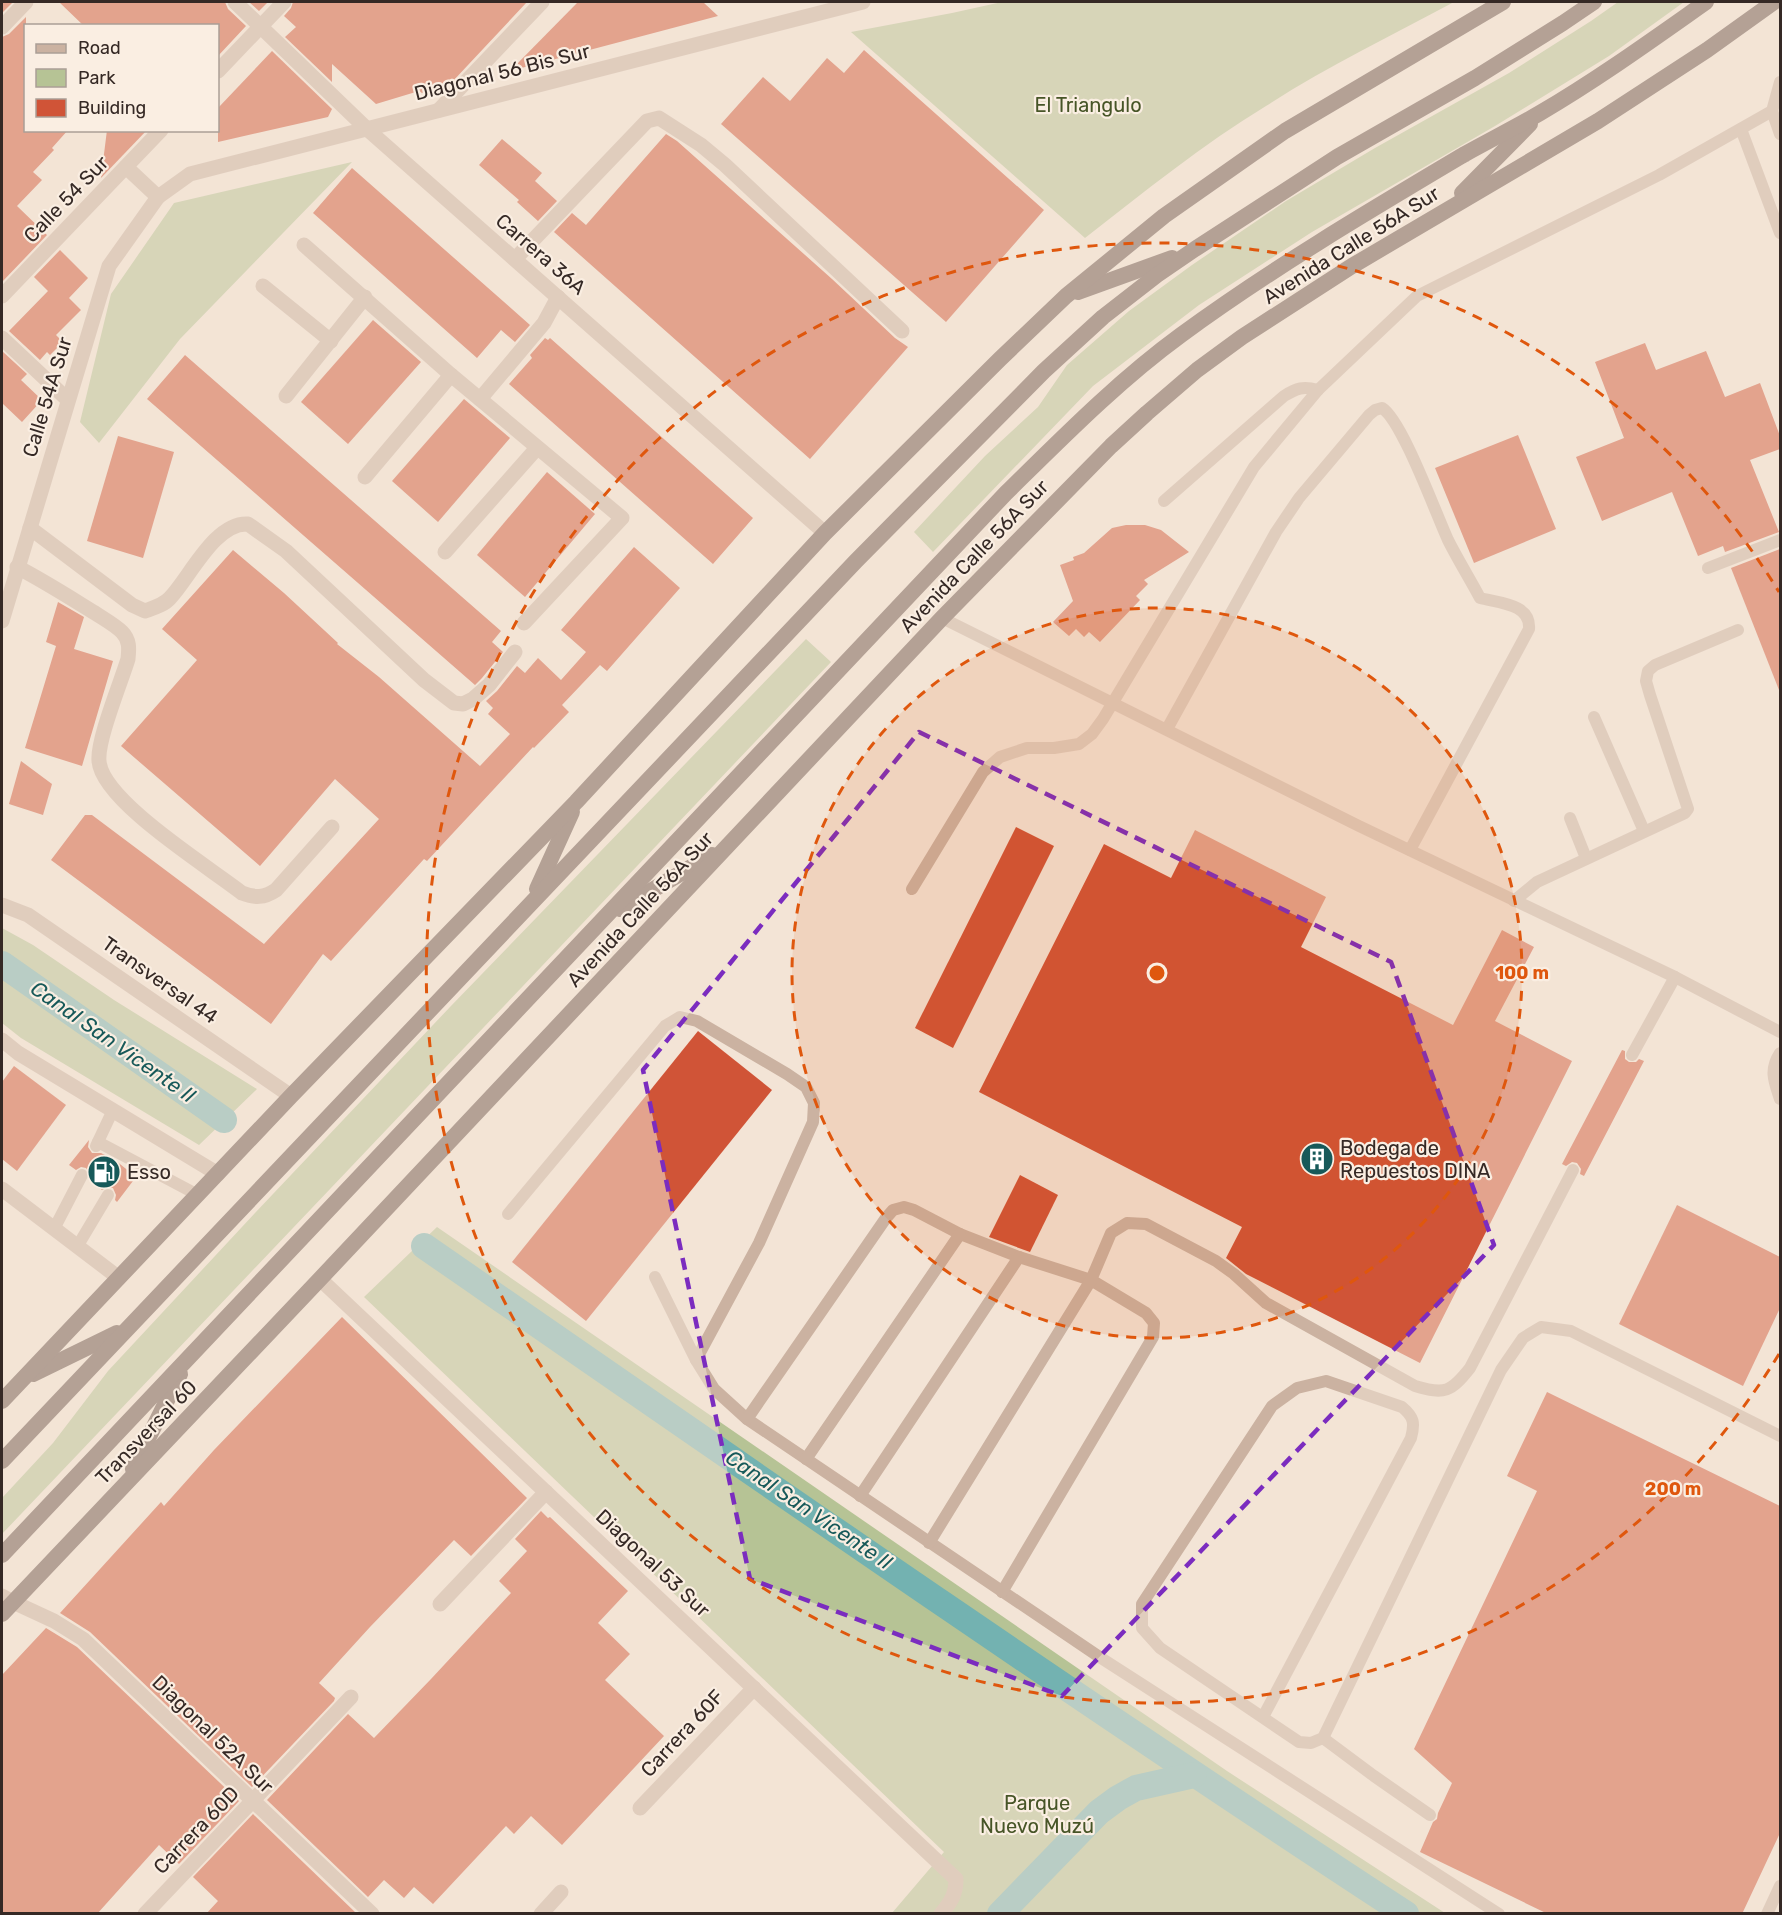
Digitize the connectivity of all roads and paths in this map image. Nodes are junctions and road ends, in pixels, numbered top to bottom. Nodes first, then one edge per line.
1 (26, 2) edge
2 (235, 2) edge
3 (284, 2) edge
4 (542, 2) edge
5 (863, 2) edge
6 (1503, 2) edge
7 (1594, 2) edge
8 (1706, 2) edge
9 (1773, 2) edge
10 (821, 6) edge
11 (260, 26) junction
12 (2, 27) edge
13 (219, 70) edge
14 (1780, 82) edge
15 (438, 110) junction
16 (1772, 111) junction
17 (1540, 113) junction
18 (367, 129) junction
19 (1741, 129) junction
20 (159, 132) edge
21 (1780, 134) edge
22 (126, 167) junction
23 (158, 197) junction
24 (1437, 216) junction
25 (1780, 233) edge
26 (304, 245) dead end
27 (1195, 249) junction
28 (515, 259) junction
29 (263, 286) dead end
30 (2, 296) edge
31 (1066, 296) junction
32 (365, 297) junction
33 (558, 297) junction
34 (902, 331) dead end
35 (2, 338) edge
36 (331, 341) junction
37 (451, 375) junction
38 (1318, 390) junction
39 (286, 396) dead end
40 (480, 399) junction
41 (68, 400) junction
42 (537, 448) junction
43 (365, 477) dead end
44 (1164, 501) dead end
45 (30, 528) junction
46 (825, 533) junction
47 (1780, 540) edge
48 (445, 552) dead end
49 (17, 567) junction
50 (1708, 568) dead end
51 (942, 618) junction
52 (2, 621) edge
53 (524, 623) dead end
54 (1738, 630) dead end
55 (515, 652) dead end
56 (1112, 702) junction
57 (1594, 717) dead end
58 (1167, 729) junction
59 (576, 802) junction
60 (1570, 818) dead end
61 (332, 827) dead end
62 (1644, 831) junction
63 (729, 845) junction
64 (1410, 850) junction
65 (1586, 858) junction
66 (912, 890) dead end
67 (1514, 901) junction
68 (2, 905) edge
69 (529, 905) junction
70 (604, 918) junction
71 (1675, 977) junction
72 (1780, 1032) edge
73 (2, 1040) edge
74 (1780, 1053) edge
75 (1632, 1055) dead end
76 (291, 1096) junction
77 (1780, 1099) edge
78 (113, 1110) junction
79 (1573, 1170) dead end
80 (218, 1174) junction
81 (82, 1175) dead end
82 (2, 1189) edge
83 (108, 1195) dead end
84 (198, 1195) junction
85 (508, 1214) dead end
86 (54, 1229) junction
87 (960, 1234) junction
88 (78, 1246) junction
89 (292, 1249) joint
90 (1019, 1257) junction
91 (655, 1277) dead end
92 (119, 1278) junction
93 (320, 1279) junction
94 (1091, 1280) junction
95 (126, 1328) junction
96 (189, 1358) junction
97 (696, 1360) junction
98 (23, 1378) junction
99 (2, 1401) edge
100 (747, 1419) junction
101 (1780, 1436) edge
102 (806, 1459) junction
103 (2, 1461) edge
104 (126, 1484) junction
105 (546, 1492) junction
106 (860, 1496) junction
107 (929, 1542) junction
108 (2, 1555) edge
109 (1002, 1592) junction
110 (7, 1599) edge
111 (440, 1604) dead end
112 (2, 1614) edge
113 (754, 1688) junction
114 (351, 1697) dead end
115 (1263, 1717) junction
116 (1323, 1738) junction
117 (253, 1800) junction
118 (640, 1808) dead end
119 (1430, 1815) dead end
120 (1780, 1886) edge
121 (561, 1892) dead end
122 (145, 1914) edge
123 (372, 1914) edge
124 (541, 1914) edge
125 (941, 1914) edge
126 (1499, 1914) edge
127 (1767, 1914) edge

1 - 12 street
2 - 11 street, Carrera 36A
3 - 11 street
4 - 15 street
5 - 10 street, Diagonal 56 Bis Sur
6 - 31 highway
7 - 27 highway
8 - 17 highway, Avenida Calle 56A Sur
9 - 24 highway, Avenida Calle 56A Sur
10 - 15 street, Diagonal 56 Bis Sur
11 - 13 street
11 - 18 street, Carrera 36A
14 - 16 lane
15 - 18 street, Diagonal 56 Bis Sur
16 - 19 lane
16 - 21 lane
17 - 24 highway
17 - 70 highway, Avenida Calle 56A Sur
18 - 23 street, Diagonal 56 Bis Sur
18 - 28 street, Carrera 36A
19 - 25 lane
19 - 38 lane
20 - 22 street, Calle 54 Sur
22 - 23 street
22 - 30 street, Calle 54 Sur
23 - 41 street, Calle 54A Sur
24 - 51 highway, Avenida Calle 56A Sur
26 - 32 street
27 - 31 highway
27 - 69 highway
28 - 33 street, Carrera 36A
28 - 34 street
29 - 36 street
31 - 46 highway
32 - 36 street
32 - 37 street
33 - 40 street
33 - 46 street, Carrera 36A
35 - 41 street
36 - 39 street
37 - 40 street
37 - 43 street
38 - 44 lane
38 - 56 lane
40 - 42 street
41 - 45 street, Calle 54A Sur
42 - 48 street
42 - 53 street
45 - 49 street, Calle 54A Sur
45 - 55 street
46 - 59 highway
47 - 50 lane
49 - 52 street, Calle 54A Sur
49 - 61 street
51 - 56 lane
51 - 63 highway, Avenida Calle 56A Sur
54 - 62 lane
56 - 58 lane
56 - 66 lane
57 - 62 lane
58 - 64 lane
58 - 64 lane
59 - 69 highway
59 - 76 highway
60 - 65 lane
62 - 65 lane
63 - 70 highway
63 - 93 highway, Avenida Calle 56A Sur
64 - 67 lane
65 - 67 lane
67 - 71 lane
68 - 76 street, Transversal 44
69 - 95 highway
70 - 89 highway, Avenida Calle 56A Sur
71 - 72 lane
71 - 75 lane
73 - 78 street
74 - 77 lane
76 - 80 highway
78 - 80 street
78 - 84 lane
79 - 94 lane
80 - 84 highway
81 - 86 lane
82 - 86 street
83 - 88 lane
84 - 92 highway
85 - 97 lane
86 - 88 street
87 - 90 lane
87 - 100 lane
87 - 102 lane
88 - 92 street
89 - 96 highway, Transversal 60
90 - 94 lane
90 - 106 lane
91 - 97 lane
92 - 98 highway
93 - 104 highway, Transversal 60
93 - 105 street, Diagonal 53 Sur
94 - 107 lane
94 - 109 lane
95 - 98 highway
95 - 103 highway
96 - 104 highway
96 - 108 highway, Transversal 60
97 - 100 lane
98 - 99 highway
100 - 102 lane
101 - 116 lane
102 - 106 lane
104 - 110 highway, Transversal 60
105 - 111 street
105 - 113 street, Diagonal 53 Sur
106 - 107 lane
107 - 109 lane
109 - 126 lane
110 - 112 highway, Transversal 60
110 - 117 street, Diagonal 52A Sur
113 - 118 street, Carrera 60F
113 - 125 street, Diagonal 53 Sur
114 - 117 street, Carrera 60D
115 - 115 lane
115 - 116 lane
116 - 119 lane
117 - 122 street, Carrera 60D
117 - 123 street, Diagonal 52A Sur
120 - 127 lane
121 - 124 street

